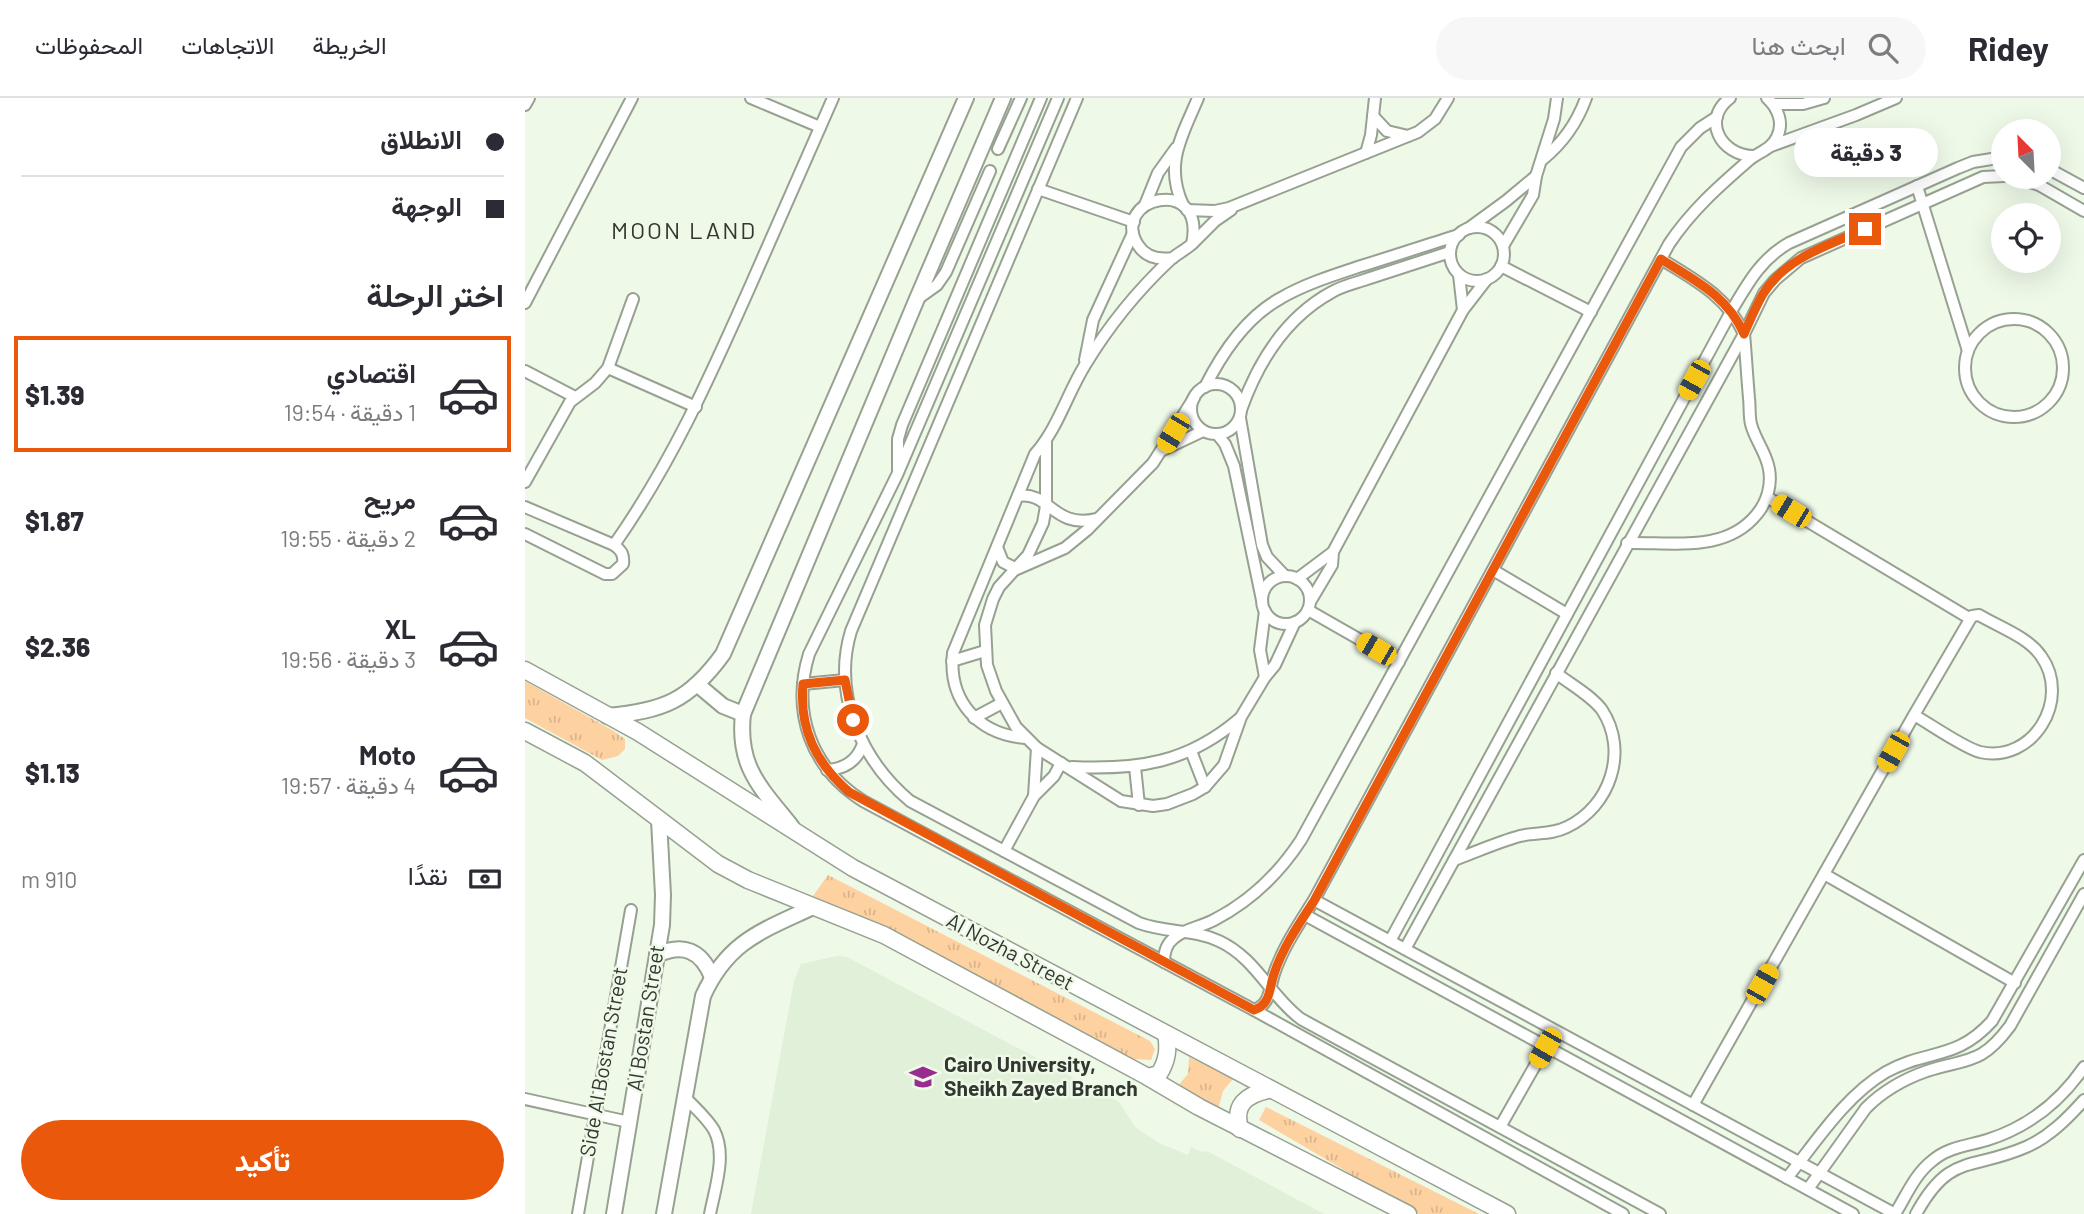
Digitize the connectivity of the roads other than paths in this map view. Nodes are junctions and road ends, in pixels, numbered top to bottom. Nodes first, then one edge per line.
1 (529, 98) edge
2 (632, 98) edge
3 (751, 98) edge
4 (833, 98) edge
5 (966, 98) edge
6 (1003, 98) edge
7 (1021, 98) edge
8 (1041, 98) edge
9 (1058, 98) edge
10 (1077, 98) edge
11 (1198, 98) edge
12 (1375, 98) edge
13 (1448, 98) edge
14 (1557, 98) edge
15 (1586, 98) edge
16 (1730, 98) edge
17 (1824, 98) edge
18 (1896, 98) edge
19 (1769, 100) edge
20 (525, 105) edge
21 (1719, 108) edge
22 (1373, 116) junction
23 (820, 127) junction
24 (1408, 136) junction
25 (983, 143) junction
26 (1178, 146) junction
27 (1771, 146) junction
28 (998, 149) junction
29 (1366, 153) junction
30 (1017, 156) junction
31 (1753, 156) junction
32 (1991, 159) edge
33 (1541, 161) junction
34 (973, 166) junction
35 (990, 171) junction
36 (1536, 176) junction
37 (2061, 176) edge
38 (1991, 177) edge
39 (1009, 178) junction
40 (1917, 186) junction
41 (2084, 188) edge
42 (1038, 189) junction
43 (2046, 189) edge
44 (1242, 203) junction
45 (1923, 203) junction
46 (1145, 205) junction
47 (1186, 208) junction
48 (2084, 211) edge
49 (1134, 228) junction
50 (1462, 233) junction
51 (1192, 244) junction
52 (1503, 246) junction
53 (1450, 252) junction
54 (1173, 258) junction
55 (1661, 259) junction
56 (1501, 266) junction
57 (1459, 275) junction
58 (1328, 277) junction
59 (1487, 279) junction
60 (1333, 291) junction
61 (633, 299) dead end
62 (916, 300) junction
63 (525, 303) edge
64 (1464, 310) junction
65 (1733, 310) junction
66 (1591, 312) junction
67 (1744, 334) junction
68 (1968, 351) junction
69 (1084, 366) junction
70 (608, 368) junction
71 (525, 371) edge
72 (1205, 387) junction
73 (575, 397) junction
74 (1194, 398) junction
75 (695, 407) junction
76 (1241, 414) junction
77 (1203, 430) junction
78 (1217, 435) junction
79 (1046, 441) junction
80 (1163, 450) junction
81 (897, 475) junction
82 (525, 482) edge
83 (1018, 496) junction
84 (1767, 497) junction
85 (1046, 506) junction
86 (525, 507) edge
87 (1096, 519) junction
88 (1251, 520) junction
89 (525, 534) edge
90 (1627, 543) junction
91 (614, 545) junction
92 (997, 547) junction
93 (1333, 552) junction
94 (1017, 569) junction
95 (1493, 570) junction
96 (1291, 578) junction
97 (1264, 605) junction
98 (1309, 606) junction
99 (1567, 614) junction
100 (1969, 618) junction
101 (1296, 622) junction
102 (985, 652) junction
103 (952, 661) junction
104 (1399, 662) junction
105 (525, 670) edge
106 (1556, 673) junction
107 (1265, 677) junction
108 (845, 680) junction
109 (803, 684) junction
110 (698, 685) junction
111 (1002, 703) junction
112 (743, 714) junction
113 (1914, 715) junction
114 (607, 716) junction
115 (1241, 717) junction
116 (974, 718) junction
117 (525, 731) edge
118 (1025, 738) junction
119 (863, 744) junction
120 (1037, 748) junction
121 (1191, 751) junction
122 (1065, 765) junction
123 (1135, 767) junction
124 (827, 770) junction
125 (1205, 787) junction
126 (1034, 796) junction
127 (1139, 806) junction
128 (659, 820) junction
129 (799, 836) junction
130 (1004, 851) junction
131 (1454, 860) junction
132 (2084, 860) edge
133 (1824, 874) junction
134 (2084, 894) edge
135 (1314, 901) junction
136 (813, 906) junction
137 (631, 910) dead end
138 (1305, 915) junction
139 (1187, 931) junction
140 (1390, 941) junction
141 (1405, 949) junction
142 (657, 955) junction
143 (1164, 962) junction
144 (712, 977) junction
145 (2015, 983) junction
146 (1270, 987) junction
147 (1254, 1010) junction
148 (1166, 1034) junction
149 (1545, 1048) junction
150 (2084, 1066) edge
151 (1149, 1077) junction
152 (1268, 1090) junction
153 (684, 1096) junction
154 (525, 1099) edge
155 (2084, 1100) edge
156 (1693, 1105) junction
157 (595, 1114) junction
158 (629, 1122) junction
159 (1500, 1127) junction
160 (1240, 1129) junction
161 (1800, 1162) junction
162 (1819, 1173) junction
163 (1787, 1178) junction
164 (1808, 1189) junction
165 (578, 1214) edge
166 (614, 1214) edge
167 (664, 1214) edge
168 (710, 1214) edge
169 (1408, 1214) edge
170 (1507, 1214) edge
171 (1623, 1214) edge
172 (1660, 1214) edge
173 (1853, 1214) edge
174 (1895, 1214) edge
175 (1916, 1214) edge

1 - 20 street
2 - 63 street
3 - 23 street
4 - 23 street
5 - 110 street
6 - 25 street
7 - 28 street
8 - 30 street
9 - 81 street
10 - 42 street
11 - 26 street
12 - 22 street
13 - 24 street
14 - 33 street
15 - 33 street
16 - 21 street
17 - 19 street
18 - 27 street
19 - 27 street
21 - 31 street
21 - 66 street
22 - 24 street
22 - 29 street
23 - 75 street
24 - 29 street
25 - 28 street
25 - 34 street
26 - 46 street
26 - 47 street
27 - 31 street
28 - 30 street
29 - 44 street
30 - 39 street
31 - 55 street
32 - 40 street
33 - 36 street
34 - 35 street
34 - 62 street
35 - 39 street
35 - 62 street
36 - 50 street
36 - 52 street
37 - 41 street
38 - 45 street
39 - 81 street
40 - 45 street
40 - 65 street
42 - 49 street
42 - 108 street
43 - 48 street
44 - 47 street
44 - 51 street
45 - 67 street
45 - 68 street
46 - 47 street
46 - 49 street
47 - 51 street
49 - 54 street
49 - 69 street
50 - 52 street
50 - 53 street
50 - 58 street
51 - 54 street
52 - 56 street
53 - 57 street
53 - 60 street
54 - 69 street
55 - 65 street
55 - 95 street
56 - 59 street
56 - 66 street
57 - 59 street
57 - 64 street
58 - 60 street
58 - 72 street
59 - 64 street
60 - 76 street
61 - 70 street
62 - 112 street
64 - 93 street
65 - 67 street
65 - 99 street
66 - 104 street
67 - 84 street
67 - 90 street
68 - 68 street
69 - 79 street
70 - 73 street
70 - 75 street
71 - 73 street
72 - 74 street
72 - 76 street
73 - 82 street
74 - 77 street
74 - 80 street
75 - 91 street
76 - 78 street
76 - 88 street
77 - 78 street
77 - 80 street
78 - 88 street
79 - 83 street
79 - 85 street
80 - 87 street
81 - 109 street
83 - 85 street
83 - 92 street
84 - 90 street
84 - 100 street
85 - 87 street
85 - 94 street
86 - 91 street
87 - 94 street
88 - 96 street
88 - 97 street
89 - 91 street
90 - 106 street
92 - 94 street
92 - 103 street
93 - 96 street
93 - 98 street
94 - 102 street
95 - 99 street
95 - 135 street
96 - 97 street
96 - 98 street
97 - 101 street
97 - 107 street
98 - 101 street
98 - 104 street
99 - 140 street
100 - 113 street
100 - 113 street
101 - 107 street
102 - 103 street
102 - 111 street
103 - 116 street
104 - 139 street
105 - 114 main road, Al Nozha Street
106 - 131 street
106 - 131 street
107 - 115 street
108 - 109 street
108 - 119 street
109 - 124 street
110 - 112 street
110 - 114 street
111 - 116 street
111 - 118 street
112 - 129 street
113 - 133 street
114 - 129 main road, Al Nozha Street
115 - 121 street
115 - 125 street
116 - 118 street
117 - 128 main road, Al Nozha Street
118 - 120 street
119 - 124 street
119 - 130 street
120 - 122 street
120 - 126 street
121 - 123 street
121 - 125 street
122 - 123 street
122 - 126 street
122 - 127 street
123 - 127 street
124 - 143 street
125 - 127 street
126 - 130 street
128 - 136 main road, Al Nozha Street
128 - 142 street, Al Bostan Street
129 - 148 main road, Al Nozha Street
130 - 139 street
131 - 141 street
132 - 145 street
133 - 145 street
133 - 156 street
134 - 162 street
135 - 138 street
135 - 140 street
136 - 144 street
136 - 151 main road, Al Nozha Street
137 - 157 street, Side Al Bostan Street
138 - 146 street
138 - 149 street
139 - 143 street
139 - 146 street
140 - 141 street
141 - 156 street
142 - 144 street
142 - 158 street, Al Bostan Street
143 - 147 street
144 - 153 street
145 - 161 street
146 - 147 street
146 - 159 street
147 - 171 street
148 - 151 main road
148 - 152 main road, Al Nozha Street
149 - 159 street
149 - 163 street
150 - 174 street
151 - 160 main road, Al Nozha Street
152 - 160 main road
152 - 170 main road, Al Nozha Street
153 - 167 street
153 - 168 street
154 - 157 street
155 - 175 street
156 - 161 street
157 - 158 street
157 - 165 street, Side Al Bostan Street
158 - 166 street, Al Bostan Street
159 - 172 street
160 - 169 main road, Al Nozha Street
161 - 162 street
161 - 163 street
162 - 164 street
162 - 174 street
163 - 164 street
164 - 173 street

